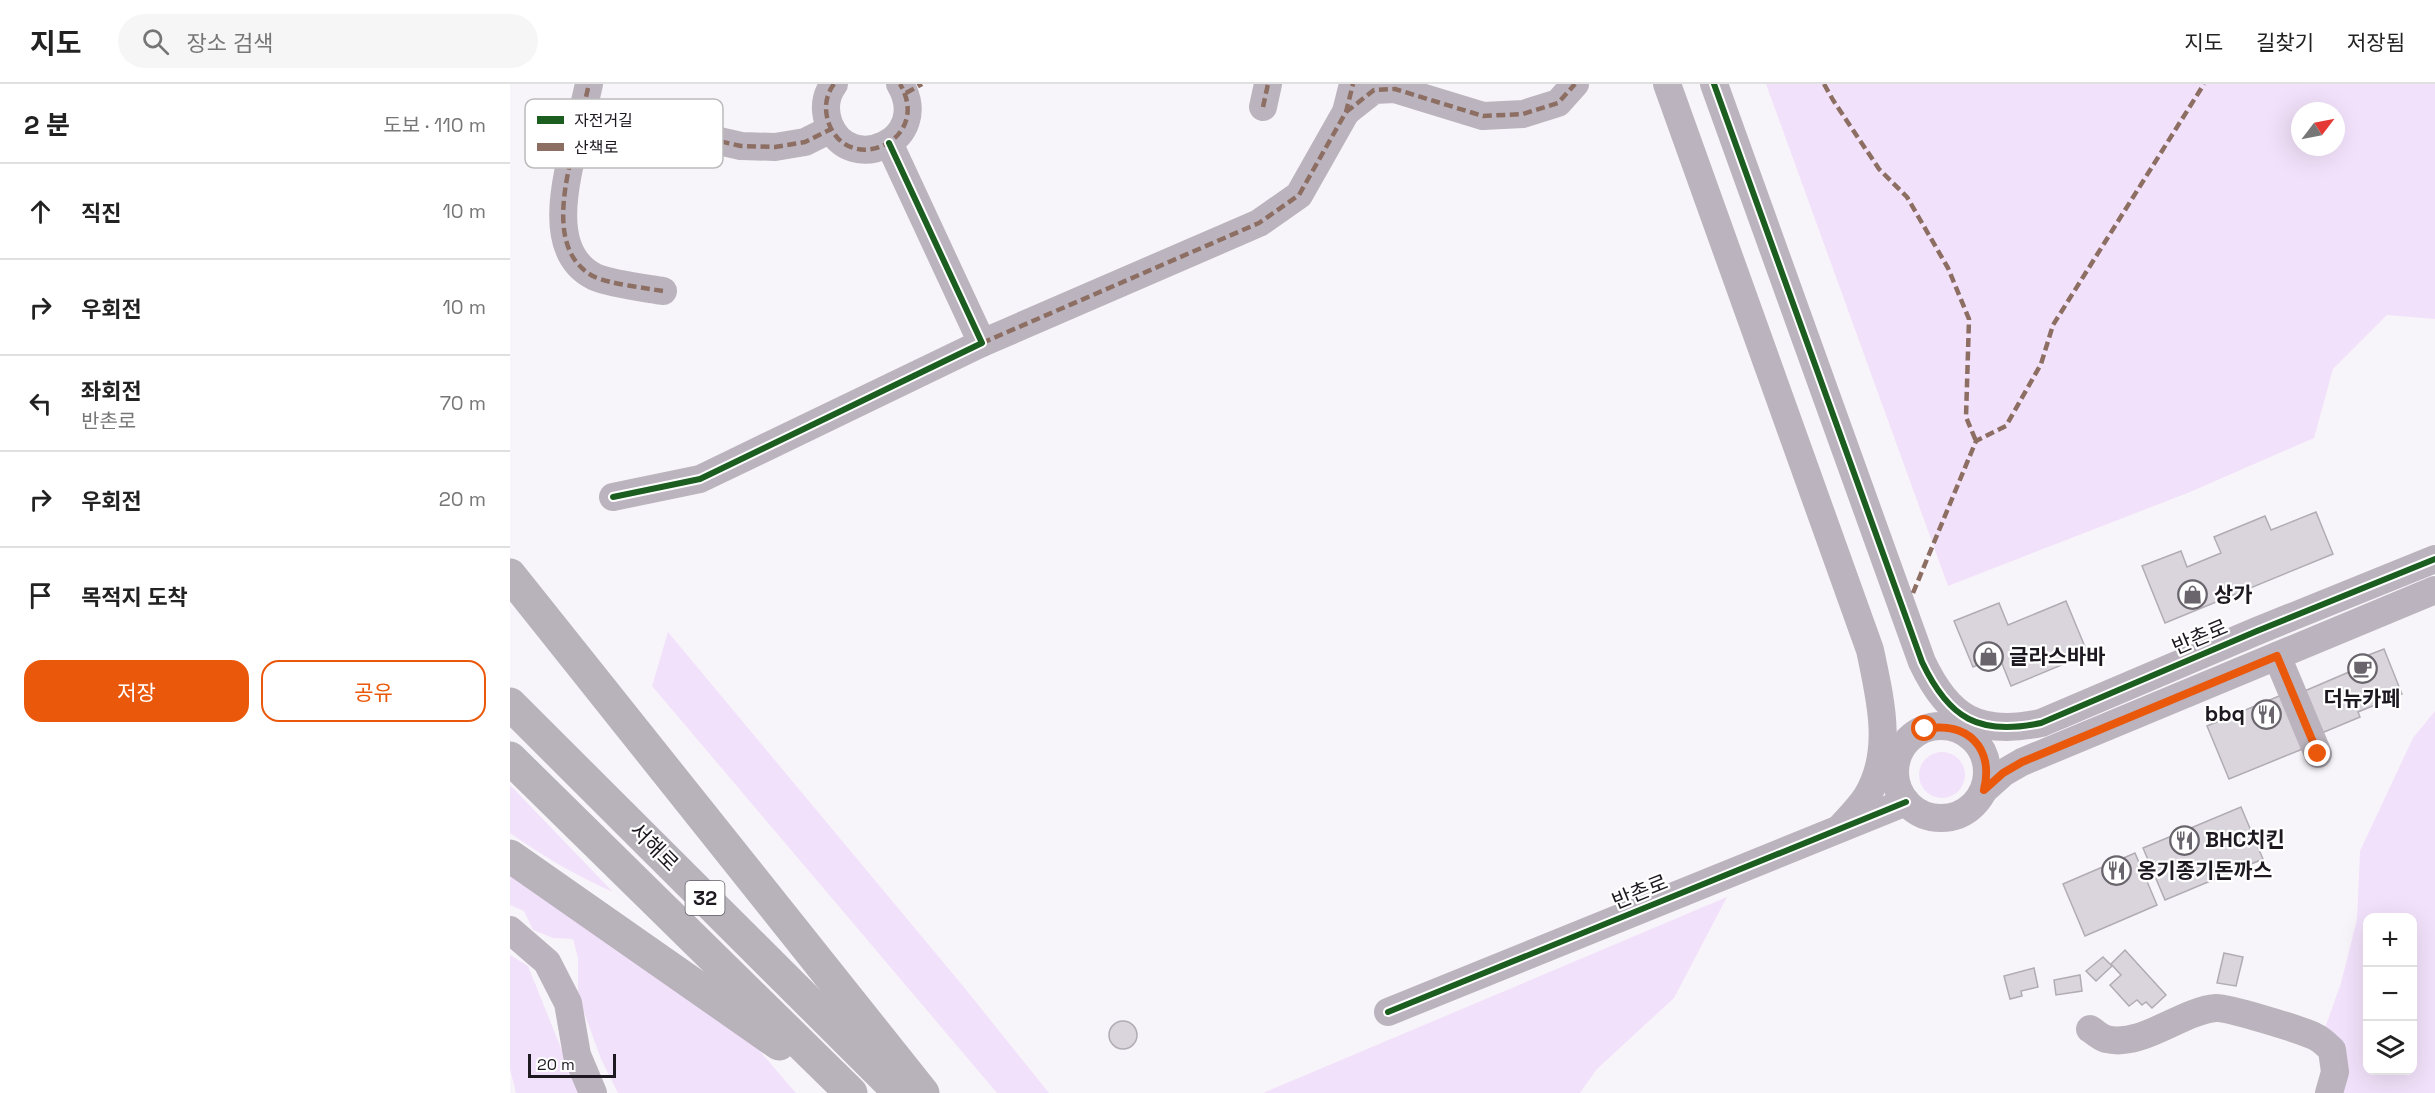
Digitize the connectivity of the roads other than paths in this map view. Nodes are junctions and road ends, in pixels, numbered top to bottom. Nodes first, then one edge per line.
1 (834, 84) edge
2 (1353, 84) edge
3 (1575, 84) edge
4 (1667, 84) edge
5 (1714, 84) edge
6 (909, 87) edge
7 (1346, 112) junction
8 (831, 129) junction
9 (723, 140) edge
10 (890, 143) junction
11 (571, 168) edge
12 (663, 291) dead end
13 (981, 343) junction
14 (613, 497) dead end
15 (2435, 559) edge
16 (510, 575) edge
17 (2435, 590) edge
18 (1870, 650) junction
19 (2277, 656) junction
20 (510, 704) edge
21 (1974, 731) junction
22 (1903, 746) junction
23 (2318, 754) dead end
24 (510, 758) edge
25 (1984, 790) junction
26 (1906, 802) junction
27 (1840, 828) junction
28 (510, 856) edge
29 (510, 930) edge
30 (1388, 1012) dead end
31 (2090, 1029) dead end
32 (593, 1093) edge
33 (850, 1093) edge
34 (900, 1093) edge
35 (923, 1093) edge
36 (2329, 1093) edge

1 - 8 street
2 - 7 street
3 - 7 street
4 - 18 street
5 - 21 street
6 - 10 street
7 - 13 street
8 - 9 street
8 - 10 street
10 - 13 street
11 - 12 street
13 - 14 street
15 - 21 street, 반촌로
16 - 35 highway
17 - 19 street
18 - 22 street
18 - 27 street
19 - 23 street
19 - 25 street
20 - 34 highway, 서해로 / 32
21 - 22 street
21 - 25 street
22 - 26 street
24 - 33 highway, 서해로 / 32
25 - 26 street
26 - 27 street, 반촌로
27 - 30 street, 반촌로
28 - 33 highway
29 - 32 street
31 - 36 street

